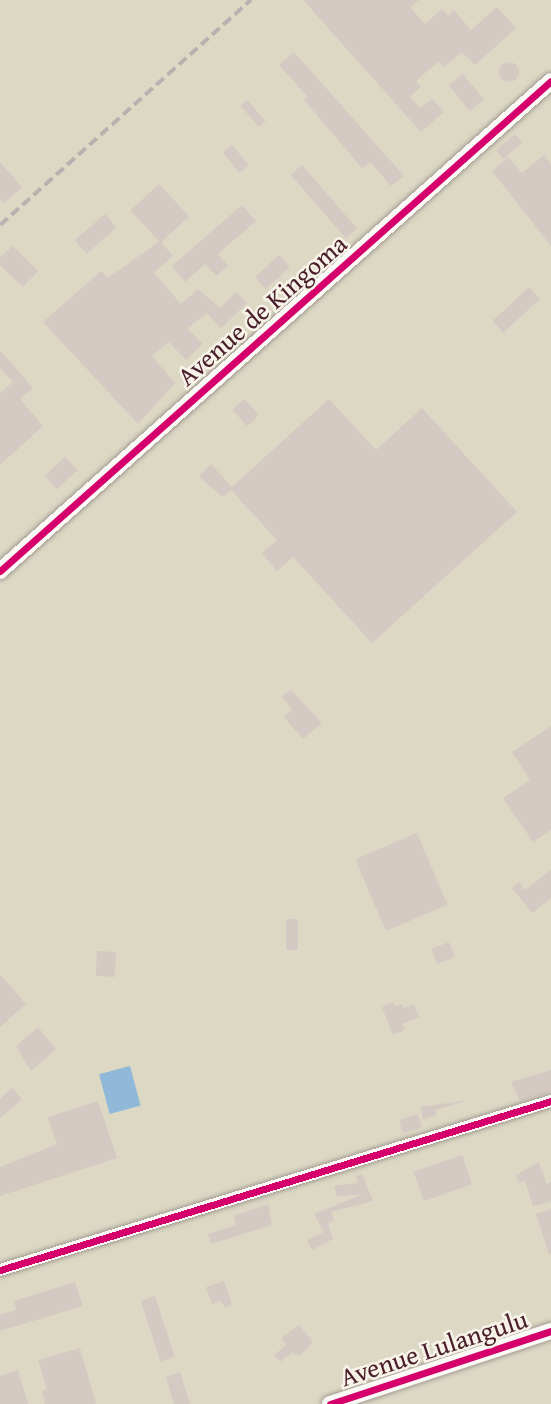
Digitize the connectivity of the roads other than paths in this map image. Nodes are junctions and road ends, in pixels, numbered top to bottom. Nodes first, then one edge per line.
1 (551, 81) edge
2 (0, 571) edge
3 (551, 1101) edge
4 (0, 1269) edge
5 (551, 1331) edge
6 (330, 1404) edge

1 - 2 street, Avenue de Kingoma
3 - 4 street
5 - 6 street, Avenue Lulangulu

